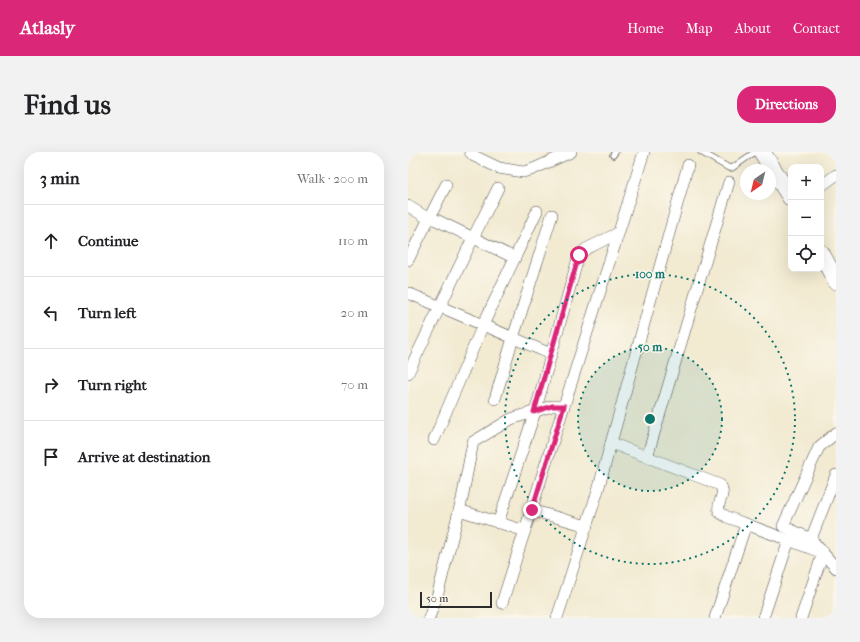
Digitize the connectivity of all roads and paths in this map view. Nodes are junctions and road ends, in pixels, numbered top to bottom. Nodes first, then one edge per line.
1 (470, 152) edge
2 (570, 152) edge
3 (644, 152) edge
4 (701, 152) edge
5 (755, 152) edge
6 (762, 152) edge
7 (688, 165) dead end
8 (836, 175) edge
9 (728, 182) dead end
10 (824, 184) edge
11 (446, 185) dead end
12 (498, 188) dead end
13 (788, 193) edge
14 (408, 206) edge
15 (537, 211) dead end
16 (552, 215) dead end
17 (429, 218) junction
18 (618, 233) junction
19 (473, 238) junction
20 (515, 258) junction
21 (824, 259) edge
22 (408, 260) edge
23 (836, 281) edge
24 (408, 293) edge
25 (440, 306) junction
26 (483, 325) junction
27 (513, 338) junction
28 (551, 354) junction
29 (408, 373) edge
30 (495, 399) dead end
31 (564, 406) junction
32 (534, 412) junction
33 (836, 434) edge
34 (434, 440) dead end
35 (611, 443) junction
36 (647, 457) junction
37 (836, 475) edge
38 (459, 510) junction
39 (532, 510) junction
40 (498, 523) junction
41 (746, 524) junction
42 (587, 526) junction
43 (525, 531) junction
44 (789, 540) junction
45 (811, 540) junction
46 (823, 553) junction
47 (836, 568) edge
48 (502, 603) dead end
49 (429, 618) edge
50 (557, 618) edge
51 (714, 618) edge
52 (763, 618) edge
53 (801, 618) edge

1 - 2 street
3 - 18 street
4 - 5 lane
6 - 13 main road
7 - 35 street
8 - 10 street
9 - 36 street
11 - 17 street
12 - 19 street
14 - 17 street
15 - 20 street
16 - 27 street
17 - 19 street
17 - 22 street
18 - 28 street
18 - 31 street
19 - 20 street
19 - 25 street
20 - 26 street
21 - 23 main road
24 - 25 street
25 - 26 street
25 - 29 street
26 - 27 street
26 - 34 street
27 - 28 street
27 - 30 street
28 - 32 street
31 - 32 street
31 - 39 street
32 - 38 street
32 - 40 street
33 - 45 street
35 - 36 street
35 - 42 street
36 - 41 street
37 - 45 street
38 - 40 street
38 - 49 street
39 - 42 street
39 - 43 street
40 - 43 street
41 - 44 street
41 - 51 street
42 - 50 street
43 - 48 street
44 - 46 street
44 - 52 street
45 - 46 street
46 - 47 street
46 - 53 street

